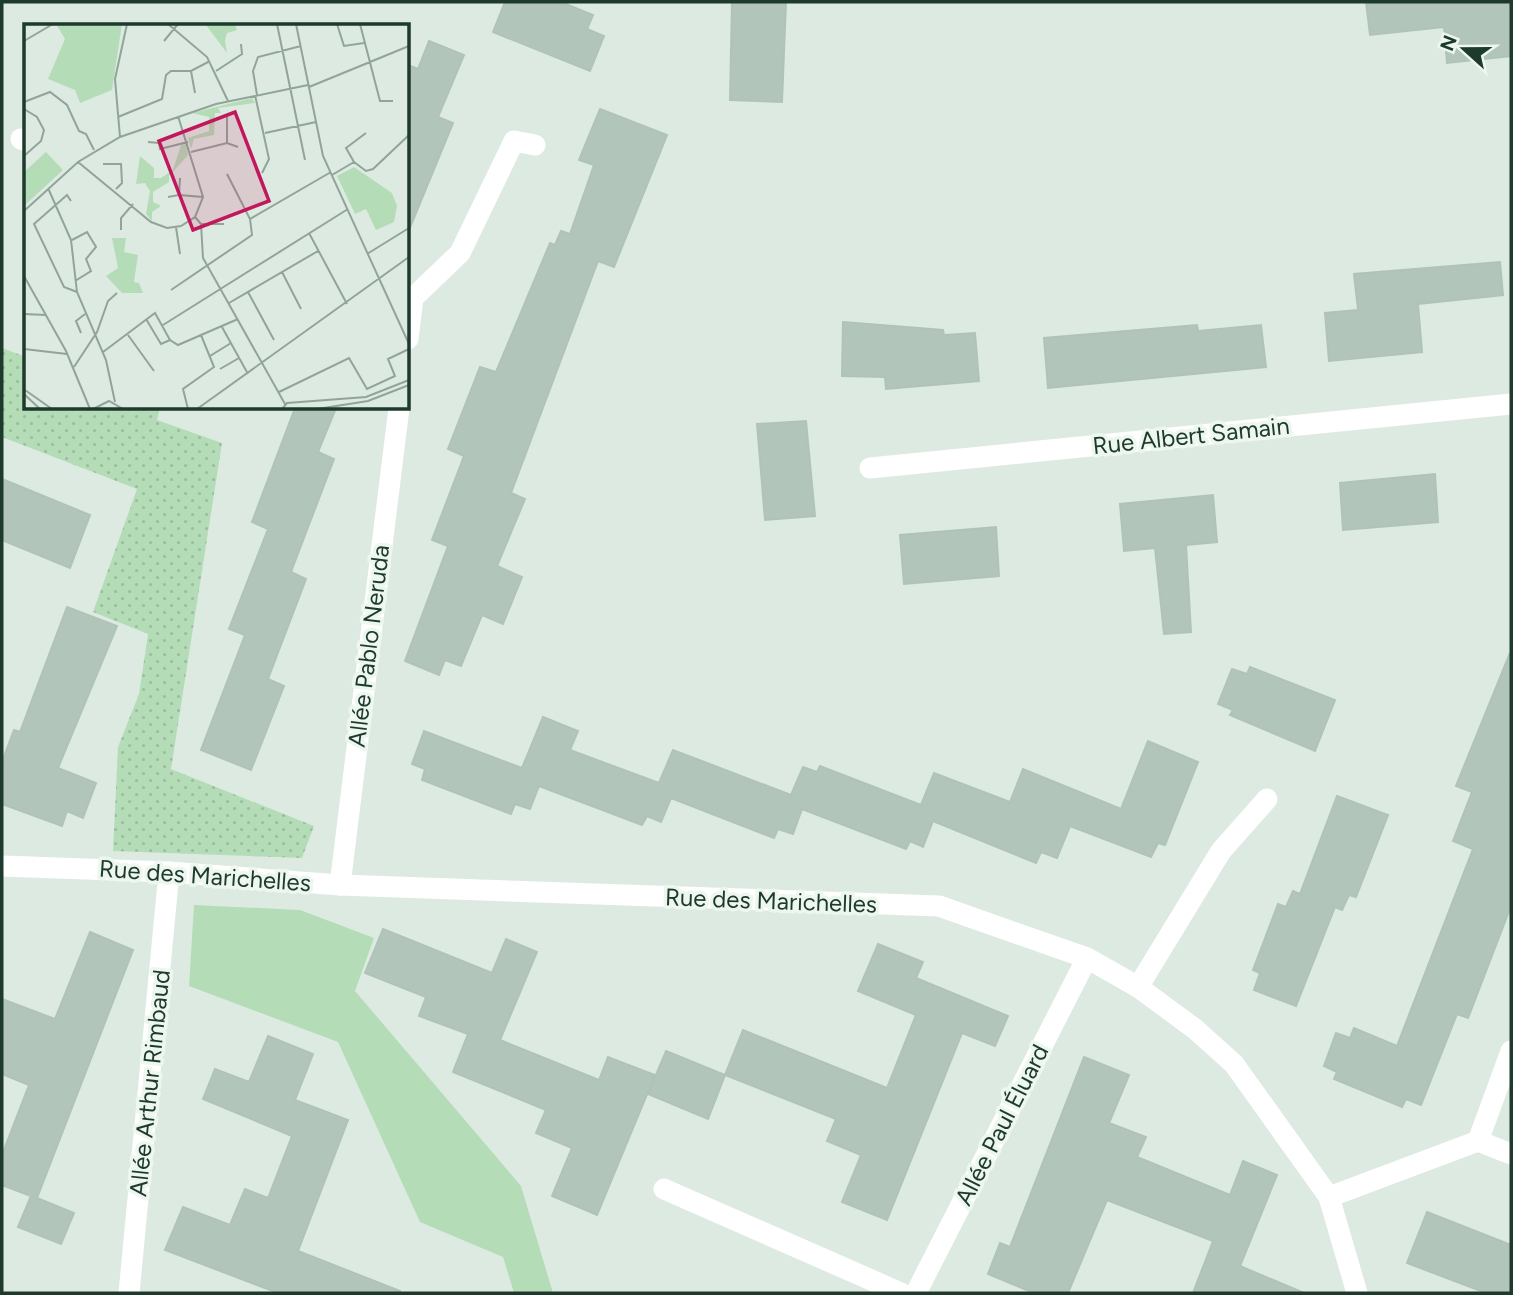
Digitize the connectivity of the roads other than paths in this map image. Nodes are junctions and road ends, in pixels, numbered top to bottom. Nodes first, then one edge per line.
1 (535, 145) dead end
2 (410, 297) edge
3 (1511, 404) edge
4 (399, 410) edge
5 (870, 468) dead end
6 (1267, 799) dead end
7 (2, 866) edge
8 (169, 872) junction
9 (340, 885) junction
10 (1087, 958) junction
11 (1138, 987) junction
12 (1511, 1051) edge
13 (1478, 1141) junction
14 (1511, 1154) edge
15 (664, 1189) dead end
16 (1329, 1197) junction
17 (129, 1293) edge
18 (901, 1293) edge
19 (916, 1293) edge
20 (1357, 1293) edge

1 - 2 street
3 - 5 street, Rue Albert Samain
4 - 9 street, Allée Pablo Neruda
6 - 11 street
7 - 8 street, Rue des Marichelles
8 - 9 street, Rue des Marichelles
8 - 17 street, Allée Arthur Rimbaud
9 - 10 street, Rue des Marichelles
10 - 11 street, Rue des Marichelles
10 - 19 street, Allée Paul Éluard
11 - 16 street, Rue des Marichelles
12 - 13 street
13 - 14 street
13 - 16 street
15 - 18 street
16 - 20 street, Rue des Marichelles

